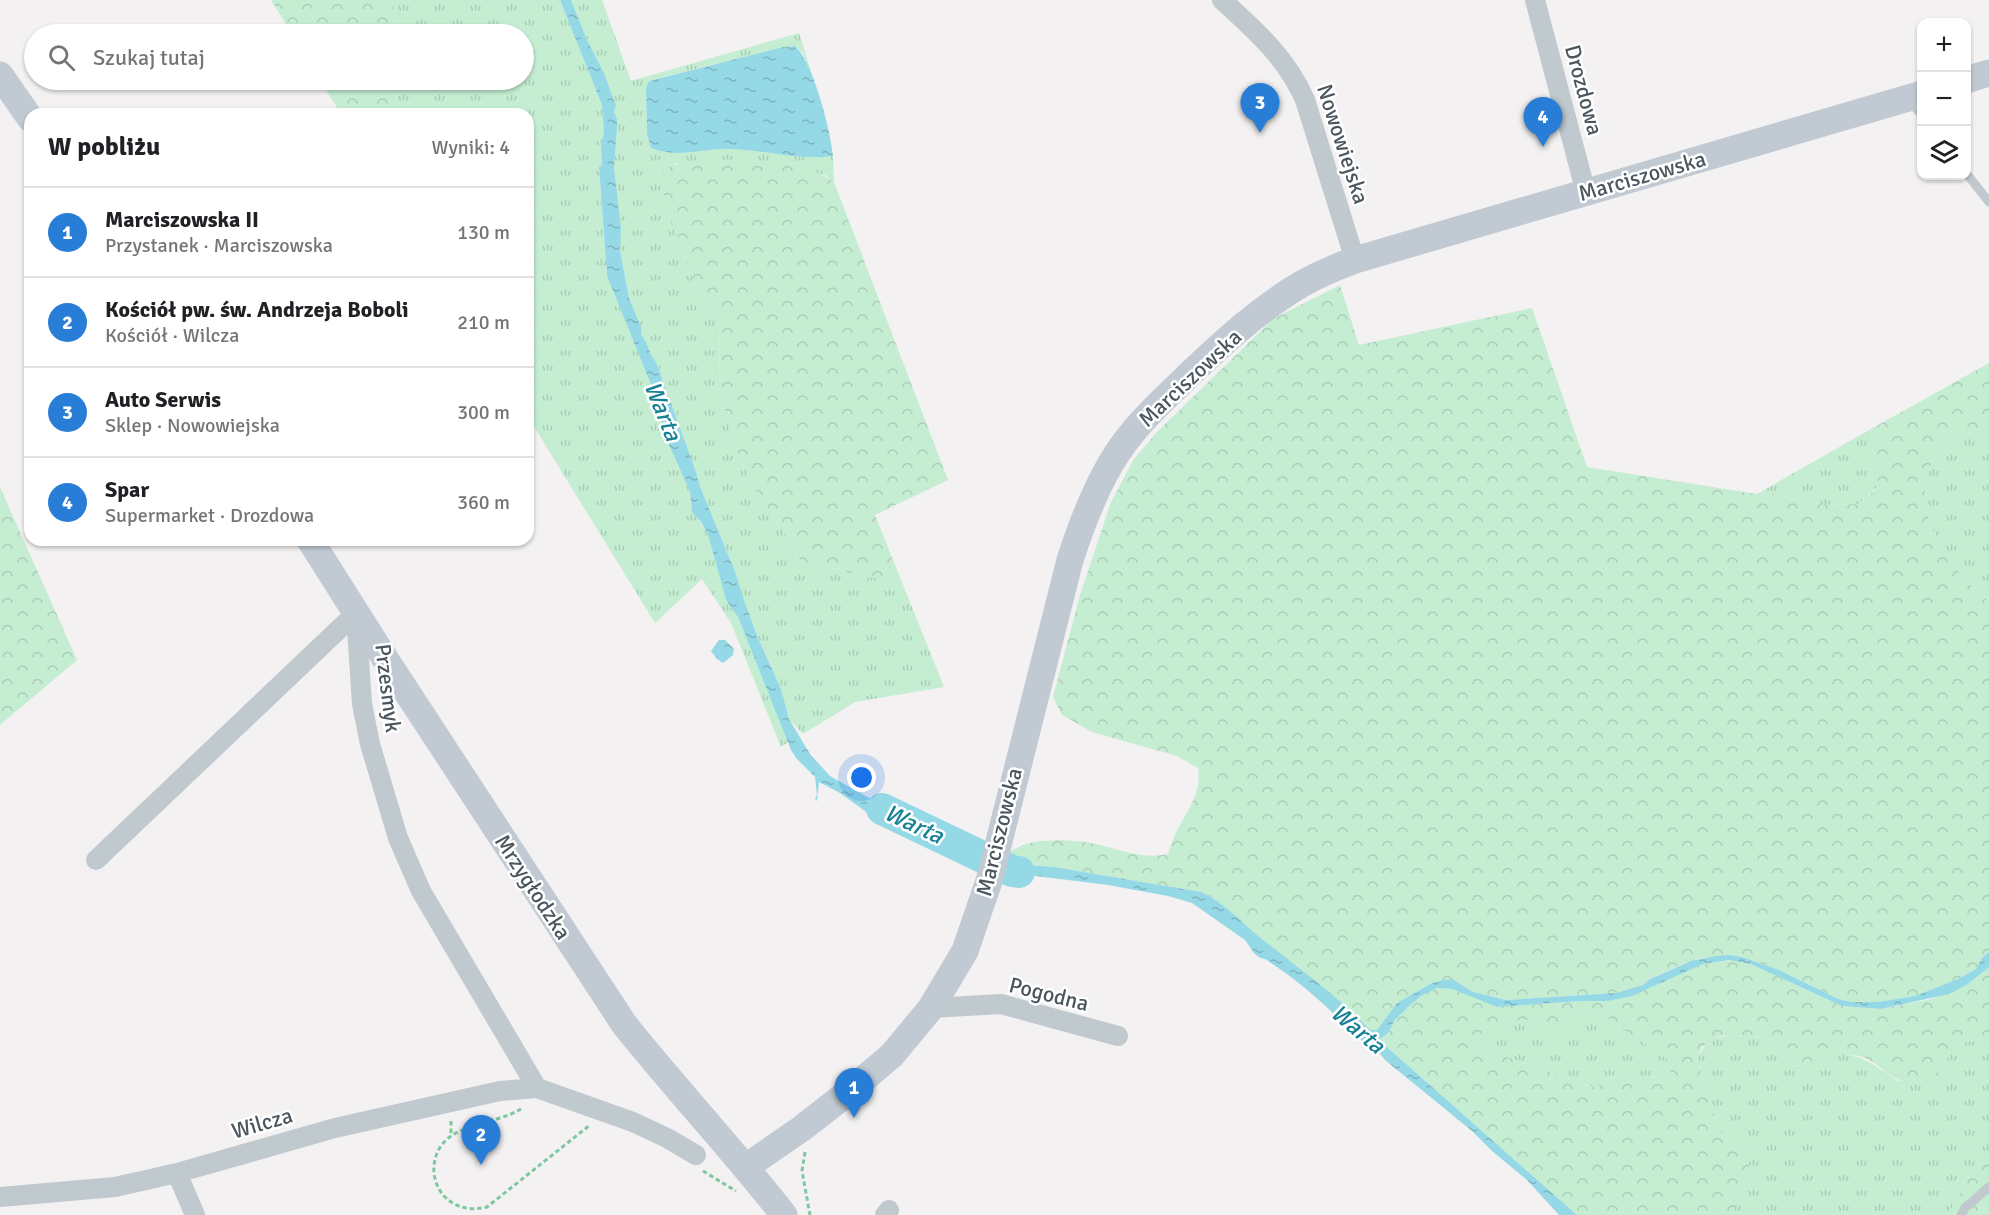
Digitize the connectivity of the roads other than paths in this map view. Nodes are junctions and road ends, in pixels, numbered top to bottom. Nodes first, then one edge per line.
1 (1222, 0) edge
2 (1534, 0) edge
3 (1989, 73) edge
4 (0, 75) edge
5 (1971, 78) edge
6 (1917, 102) edge
7 (24, 109) edge
8 (1971, 179) edge
9 (1586, 193) junction
10 (1989, 202) edge
11 (1355, 260) junction
12 (314, 546) edge
13 (356, 613) junction
14 (96, 860) dead end
15 (931, 1008) junction
16 (1119, 1036) dead end
17 (537, 1088) junction
18 (696, 1155) dead end
19 (746, 1167) junction
20 (177, 1173) junction
21 (1989, 1187) edge
22 (0, 1197) edge
23 (195, 1215) edge
24 (784, 1215) edge
25 (1961, 1215) edge

1 - 11 street, Nowowiejska
2 - 9 street, Drozdowa
3 - 5 street
4 - 7 street
6 - 9 street, Marciszowska
8 - 10 lane
9 - 11 street, Marciszowska
11 - 15 street, Marciszowska
12 - 13 street, Mrzygłodzka
13 - 14 street, Przesmyk
13 - 17 street, Przesmyk
13 - 19 street, Mrzygłodzka
15 - 16 street, Pogodna
15 - 19 street, Marciszowska
17 - 18 street
17 - 20 street, Wilcza
19 - 24 street, Mrzygłodzka
20 - 22 street, Wilcza
20 - 23 street
21 - 25 lane

